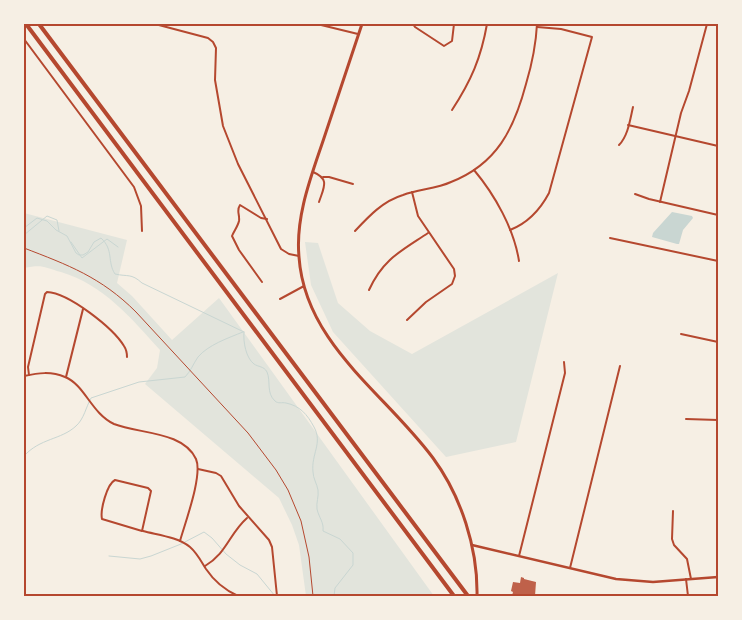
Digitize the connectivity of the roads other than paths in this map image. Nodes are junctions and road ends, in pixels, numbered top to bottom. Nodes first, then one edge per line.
1 (26, 24) edge
2 (39, 24) edge
3 (155, 24) edge
4 (177, 24) edge
5 (317, 24) edge
6 (362, 24) edge
7 (413, 24) edge
8 (454, 24) edge
9 (486, 24) edge
10 (707, 24) edge
11 (537, 26) edge
12 (176, 29) junction
13 (358, 34) junction
14 (24, 39) edge
15 (634, 107) dead end
16 (452, 110) dead end
17 (628, 125) junction
18 (675, 136) junction
19 (619, 145) dead end
20 (718, 146) edge
21 (474, 170) junction
22 (313, 172) junction
23 (323, 177) junction
24 (353, 184) dead end
25 (412, 192) junction
26 (635, 194) dead end
27 (319, 202) dead end
28 (660, 202) junction
29 (718, 215) edge
30 (267, 219) junction
31 (510, 230) junction
32 (355, 231) dead end
33 (142, 232) dead end
34 (428, 233) junction
35 (610, 238) dead end
36 (299, 256) junction
37 (519, 261) dead end
38 (718, 261) edge
39 (262, 282) dead end
40 (304, 286) junction
41 (369, 290) dead end
42 (280, 299) dead end
43 (83, 308) junction
44 (407, 320) dead end
45 (681, 334) dead end
46 (718, 342) edge
47 (128, 357) dead end
48 (564, 362) dead end
49 (620, 366) dead end
50 (28, 375) junction
51 (24, 376) edge
52 (66, 377) junction
53 (686, 419) dead end
54 (718, 420) edge
55 (198, 469) junction
56 (673, 511) dead end
57 (248, 517) junction
58 (142, 531) junction
59 (180, 541) junction
60 (471, 545) junction
61 (519, 556) junction
62 (205, 566) junction
63 (570, 568) junction
64 (718, 577) edge
65 (686, 579) junction
66 (691, 579) junction
67 (238, 596) edge
68 (278, 596) edge
69 (454, 596) edge
70 (468, 596) edge
71 (477, 596) edge
72 (688, 596) edge

1 - 69 highway
2 - 70 highway
3 - 12 street
4 - 12 street
5 - 13 street
6 - 13 main road
7 - 8 street
9 - 16 street
10 - 18 street
11 - 21 street
11 - 31 street
12 - 30 street
13 - 22 main road
14 - 33 street
15 - 17 street
17 - 18 street
17 - 19 street
18 - 20 street
18 - 28 street
21 - 25 street
21 - 31 street
22 - 23 street
22 - 36 main road
23 - 24 street
23 - 27 street
25 - 32 street
25 - 34 street
26 - 28 street
28 - 29 street
30 - 36 street
30 - 39 street
31 - 37 street
34 - 41 street
34 - 44 street
35 - 38 street
36 - 40 main road
40 - 42 street
40 - 60 main road
43 - 47 street
43 - 50 street
43 - 52 street
45 - 46 street
48 - 61 street
49 - 63 street
50 - 51 street
50 - 52 street
52 - 55 street
53 - 54 street
55 - 57 street
55 - 59 street
56 - 66 street
57 - 62 street
57 - 68 street
58 - 58 street
58 - 59 street
59 - 62 street
60 - 61 street
60 - 71 main road
61 - 63 street
62 - 67 street
63 - 65 street
64 - 66 street
65 - 66 street
65 - 72 street

